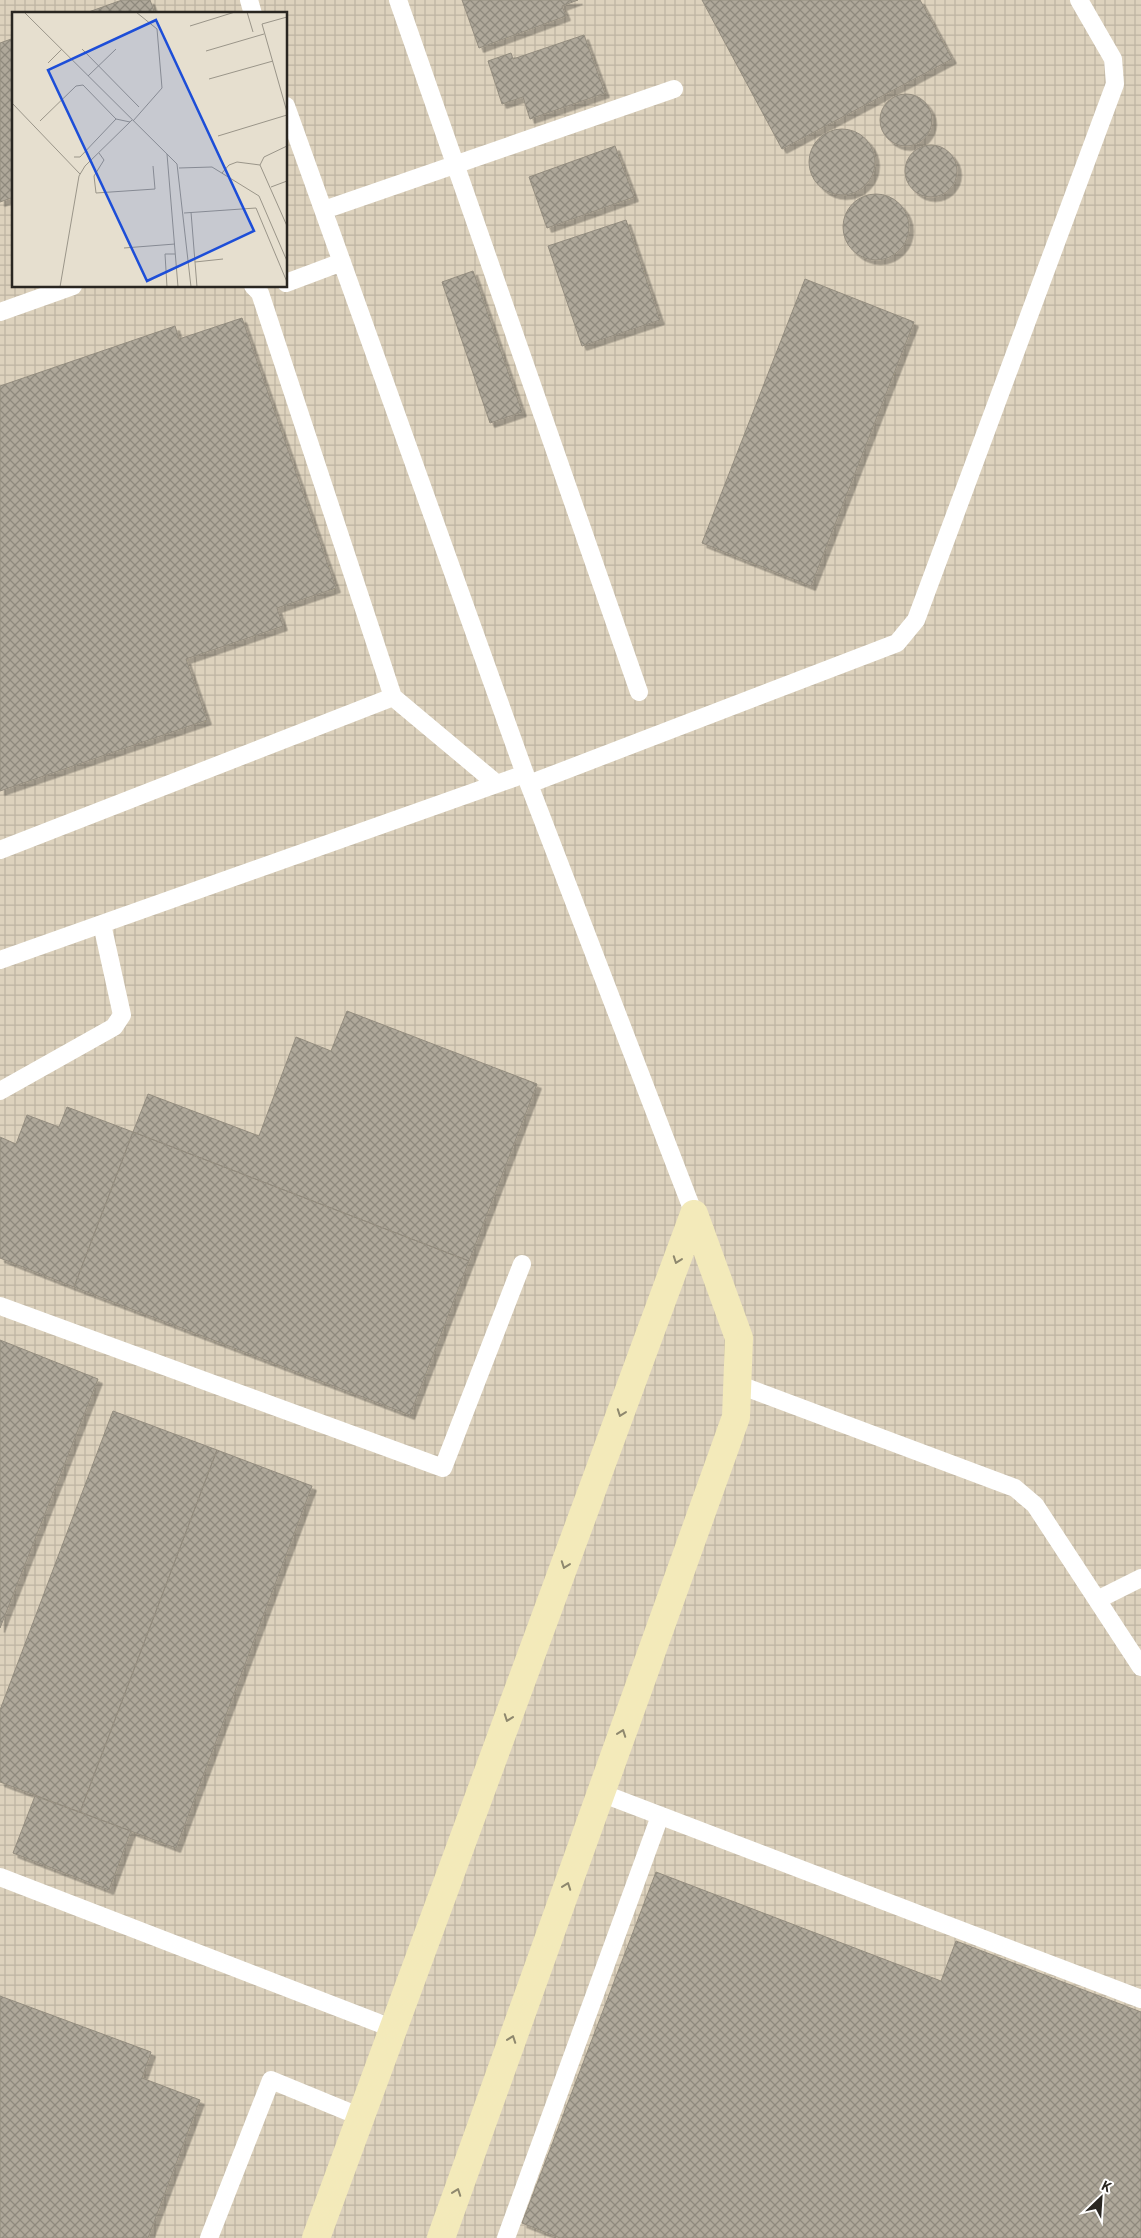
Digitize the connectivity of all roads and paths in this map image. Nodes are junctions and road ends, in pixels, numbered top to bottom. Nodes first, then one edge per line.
1 (248, 0) edge
2 (398, 0) edge
3 (1079, 0) edge
4 (253, 12) edge
5 (674, 89) dead end
6 (288, 111) edge
7 (455, 165) junction
8 (324, 210) junction
9 (342, 262) junction
10 (288, 282) edge
11 (67, 288) edge
12 (256, 290) edge
13 (0, 312) edge
14 (639, 692) dead end
15 (393, 697) junction
16 (527, 779) junction
17 (497, 784) junction
18 (0, 850) edge
19 (102, 924) junction
20 (0, 960) edge
21 (0, 1091) edge
22 (694, 1214) junction
23 (522, 1264) dead end
24 (0, 1306) edge
25 (738, 1384) junction
26 (1141, 1578) edge
27 (1097, 1600) junction
28 (1141, 1666) edge
29 (601, 1794) junction
30 (660, 1816) junction
31 (0, 1877) edge
32 (1141, 1999) edge
33 (394, 2029) junction
34 (361, 2116) junction
35 (209, 2238) edge
36 (316, 2238) edge
37 (441, 2238) edge
38 (506, 2238) edge

1 - 4 lane
2 - 7 lane
3 - 16 lane
5 - 7 lane
6 - 8 lane
7 - 8 lane
7 - 14 lane
8 - 9 lane
9 - 10 lane
9 - 16 lane
11 - 13 lane
12 - 15 lane
15 - 17 lane
15 - 18 lane
16 - 17 lane
16 - 22 lane
17 - 19 lane
19 - 20 lane
19 - 21 lane
22 - 25 street
22 -> 33 street
23 - 24 lane
25 - 27 lane
29 -> 25 street
26 - 27 lane
27 - 28 lane
29 - 30 lane
37 -> 29 street
30 - 32 lane
30 - 38 lane
31 - 33 lane
33 - 34 street
34 - 35 lane
34 - 36 street

